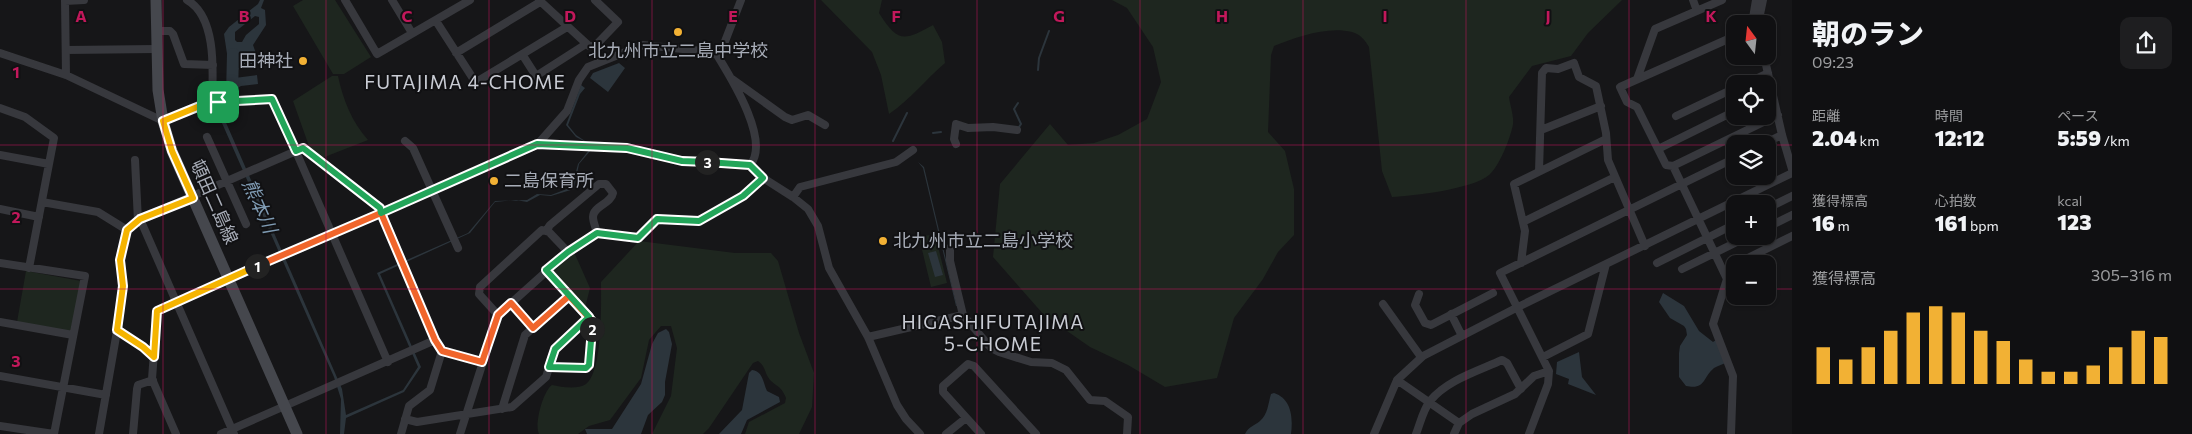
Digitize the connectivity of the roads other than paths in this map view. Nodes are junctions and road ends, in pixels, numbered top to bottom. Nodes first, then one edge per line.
1 (65, 0) edge
2 (84, 0) edge
3 (156, 0) edge
4 (187, 0) edge
5 (345, 0) edge
6 (392, 0) edge
7 (470, 0) edge
8 (595, 0) edge
9 (741, 0) edge
10 (1693, 0) edge
11 (1722, 0) edge
12 (1756, 0) edge
13 (1763, 0) edge
14 (540, 1) edge
15 (1697, 11) junction
16 (1754, 15) edge
17 (1760, 15) edge
18 (436, 21) junction
19 (567, 27) junction
20 (156, 31) junction
21 (412, 33) junction
22 (1726, 40) edge
23 (586, 44) junction
24 (156, 49) junction
25 (66, 50) junction
26 (0, 52) edge
27 (456, 52) junction
28 (522, 54) junction
29 (717, 55) junction
30 (213, 65) junction
31 (1766, 65) edge
32 (1768, 73) joint
33 (66, 75) junction
34 (1764, 75) edge
35 (732, 78) junction
36 (1637, 79) junction
37 (1726, 92) edge
38 (212, 101) junction
39 (1601, 106) junction
40 (0, 108) edge
41 (1776, 110) edge
42 (1726, 115) edge
43 (1778, 115) junction
44 (1676, 116) dead end
45 (163, 121) junction
46 (825, 125) dead end
47 (1017, 130) dead end
48 (1541, 130) junction
49 (1782, 135) junction
50 (207, 137) dead end
51 (1776, 138) edge
52 (1606, 140) junction
53 (405, 141) dead end
54 (537, 144) junction
55 (956, 144) dead end
56 (1658, 149) junction
57 (913, 150) dead end
58 (296, 151) junction
59 (1790, 152) edge
60 (0, 155) edge
61 (135, 160) dead end
62 (1726, 162) edge
63 (49, 164) junction
64 (750, 165) junction
65 (1672, 166) junction
66 (1792, 169) edge
67 (1540, 171) junction
68 (1792, 173) edge
69 (1615, 177) junction
70 (763, 178) junction
71 (227, 182) junction
72 (1681, 184) junction
73 (433, 190) junction
74 (1792, 196) edge
75 (793, 197) junction
76 (193, 198) junction
77 (42, 202) junction
78 (1776, 204) edge
79 (0, 209) edge
80 (1630, 210) junction
81 (381, 213) junction
82 (1792, 215) edge
83 (39, 216) junction
84 (139, 220) junction
85 (1698, 220) junction
86 (1523, 222) junction
87 (1776, 223) edge
88 (246, 224) dead end
89 (1726, 228) edge
90 (127, 230) junction
91 (546, 231) junction
92 (332, 233) junction
93 (597, 233) junction
94 (1792, 236) edge
95 (1707, 238) junction
96 (1731, 245) edge
97 (1645, 246) junction
98 (458, 248) dead end
99 (950, 248) dead end
100 (568, 252) junction
101 (1715, 253) junction
102 (1753, 255) edge
103 (0, 263) edge
104 (1521, 263) junction
105 (1657, 263) dead end
106 (1606, 264) junction
107 (29, 268) junction
108 (1726, 268) edge
109 (1682, 269) dead end
110 (546, 270) junction
111 (1723, 270) junction
112 (229, 279) junction
113 (1493, 292) dead end
114 (1419, 294) dead end
115 (569, 296) junction
116 (176, 302) junction
117 (511, 303) junction
118 (1383, 304) dead end
119 (1518, 307) junction
120 (1451, 314) junction
121 (498, 315) junction
122 (963, 315) junction
123 (589, 317) junction
124 (0, 322) edge
125 (533, 328) junction
126 (117, 330) junction
127 (73, 335) junction
128 (1462, 336) junction
129 (868, 338) junction
130 (435, 340) junction
131 (442, 351) junction
132 (154, 357) junction
133 (1543, 357) junction
134 (1421, 358) junction
135 (388, 362) junction
136 (482, 362) junction
137 (549, 367) junction
138 (1549, 371) junction
139 (0, 376) edge
140 (153, 380) junction
141 (1398, 380) junction
142 (63, 388) junction
143 (1520, 389) junction
144 (106, 396) junction
145 (1429, 402) junction
146 (284, 405) junction
147 (502, 408) junction
148 (467, 414) junction
149 (966, 418) junction
150 (405, 419) junction
151 (1459, 423) junction
152 (0, 426) edge
153 (232, 432) edge
154 (54, 434) edge
155 (98, 434) edge
156 (133, 434) edge
157 (176, 434) edge
158 (221, 434) edge
159 (297, 434) edge
160 (401, 434) edge
161 (460, 434) edge
162 (920, 434) edge
163 (946, 434) edge
164 (981, 434) edge
165 (1036, 434) edge
166 (1127, 434) edge
167 (1374, 434) edge
168 (1416, 434) edge
169 (1454, 434) edge
170 (1529, 434) edge
171 (1731, 434) edge

1 - 2 street
1 - 25 street
3 - 20 main road, 頓田二島線
4 - 30 street
5 - 21 street
6 - 21 street
7 - 18 street
8 - 23 street
9 - 29 street
10 - 15 street
11 - 15 street
12 - 16 street
13 - 17 street
14 - 19 street
14 - 27 street
15 - 36 street
18 - 21 street
18 - 27 street
19 - 23 street
19 - 28 street
20 - 24 main road, 頓田二島線
20 - 30 street
22 - 36 street
23 - 28 street
24 - 25 street
24 - 45 main road, 頓田二島線
25 - 33 street
26 - 33 street
27 - 28 street
29 - 35 street
29 - 54 street
30 - 38 street
31 - 32 street
32 - 34 street
33 - 45 street
35 - 46 street
35 - 64 street
36 - 56 street
37 - 44 street
38 - 45 street
38 - 58 street
39 - 48 street
39 - 48 street
39 - 52 street
40 - 63 street
41 - 43 street
42 - 56 street
43 - 49 street
43 - 65 street
45 - 76 main road, 頓田二島線
47 - 55 street
48 - 67 street
49 - 51 street
49 - 59 street
50 - 71 street
52 - 67 street
52 - 69 street
53 - 73 street
54 - 64 street
54 - 73 street
56 - 65 street
57 - 75 street
58 - 71 street
58 - 81 street
58 - 92 street
59 - 66 street
60 - 63 street
61 - 84 street
62 - 72 street
63 - 77 street
64 - 70 street
65 - 72 street
67 - 86 street
68 - 85 street
69 - 80 street
69 - 86 street
70 - 75 street
70 - 93 street
71 - 76 street
71 - 88 street
72 - 80 street
72 - 85 street
73 - 81 street
73 - 98 street
74 - 78 street
75 - 129 street
76 - 84 street
76 - 112 main road, 頓田二島線
77 - 83 street
77 - 90 street
79 - 83 street
80 - 97 street
80 - 104 street
81 - 92 street
81 - 130 street
82 - 87 street
83 - 107 street
84 - 90 street
84 - 116 street
85 - 95 street
85 - 97 street
86 - 104 street
89 - 95 street
90 - 126 street
91 - 93 street
91 - 100 street
91 - 121 street
92 - 112 street
92 - 135 street
93 - 100 street
94 - 102 street
95 - 101 street
95 - 105 street
96 - 101 street
97 - 106 street
99 - 122 street
100 - 110 street
101 - 109 street
101 - 111 street
103 - 107 street
104 - 119 street
106 - 119 street
106 - 133 street
107 - 127 street
108 - 111 street
110 - 115 street
110 - 117 street
111 - 171 street
112 - 116 street
112 - 146 main road, 頓田二島線
113 - 120 street
114 - 120 street
115 - 123 street
115 - 125 street
116 - 132 street
116 - 153 street
117 - 121 street
117 - 125 street
118 - 134 street
119 - 128 street
119 - 133 street
120 - 128 street
121 - 136 street
122 - 129 street
122 - 166 street
123 - 137 street
123 - 137 street
124 - 127 street
125 - 147 street
126 - 132 street
126 - 144 street
127 - 142 street
128 - 134 street
129 - 162 street
130 - 131 street
130 - 135 street
131 - 136 street
131 - 150 street
132 - 140 street
133 - 138 street
134 - 141 street
135 - 146 street
136 - 148 street
137 - 147 street
138 - 143 street
138 - 170 street
139 - 142 street
140 - 156 street
140 - 157 street
141 - 145 street
141 - 167 street
142 - 144 street
142 - 154 street
143 - 145 street
143 - 151 street
144 - 155 street
145 - 151 street
145 - 168 street
146 - 153 street
146 - 159 main road, 頓田二島線
147 - 148 street
148 - 150 street
148 - 161 street
149 - 163 street
149 - 164 street
149 - 165 street
150 - 160 street
151 - 169 street
152 - 154 street
153 - 158 street

